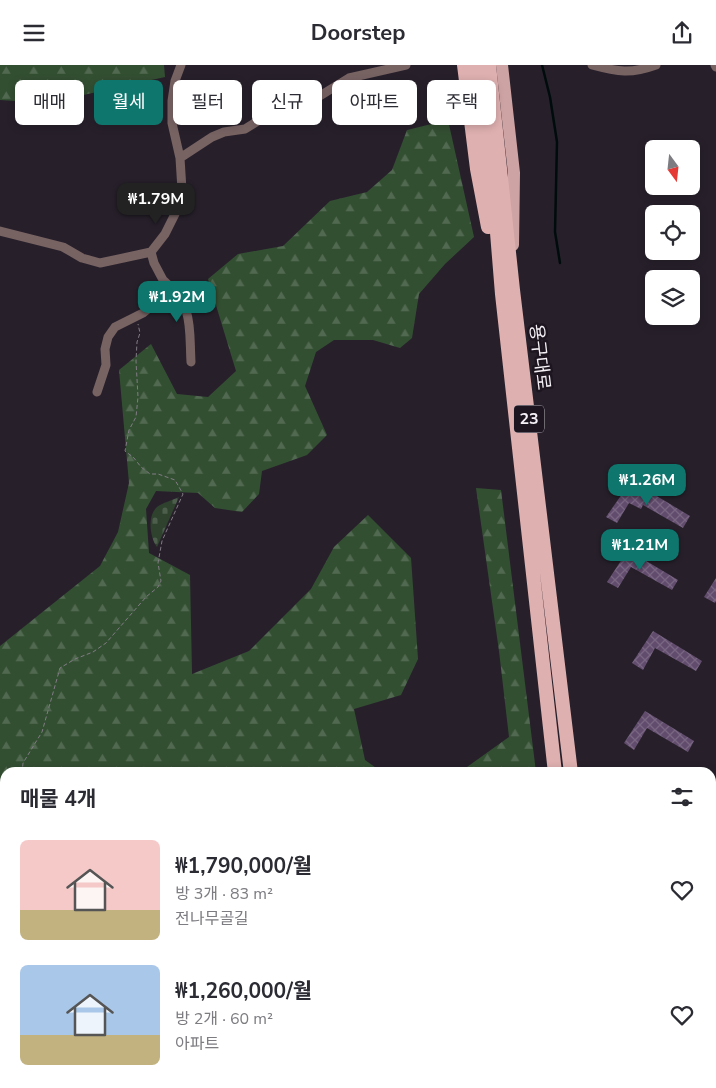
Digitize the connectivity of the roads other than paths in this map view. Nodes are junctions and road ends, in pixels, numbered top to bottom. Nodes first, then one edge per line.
1 (181, 65) edge
2 (406, 65) edge
3 (464, 65) edge
4 (478, 65) edge
5 (489, 65) edge
6 (502, 65) edge
7 (592, 65) edge
8 (656, 65) edge
9 (180, 158) junction
10 (0, 231) edge
11 (151, 252) junction
12 (163, 280) junction
13 (507, 292) junction
14 (191, 362) dead end
15 (97, 392) dead end
16 (554, 767) edge
17 (570, 767) edge

1 - 9 street
2 - 9 street
3 - 13 highway
4 - 13 highway, 용구대로 / 23
5 - 13 highway, 용구대로 / 23
6 - 13 main road
7 - 8 street
9 - 11 street
10 - 11 street
11 - 12 street
12 - 14 street
12 - 15 street
13 - 16 highway, 용구대로 / 23
13 - 17 highway, 용구대로 / 23

